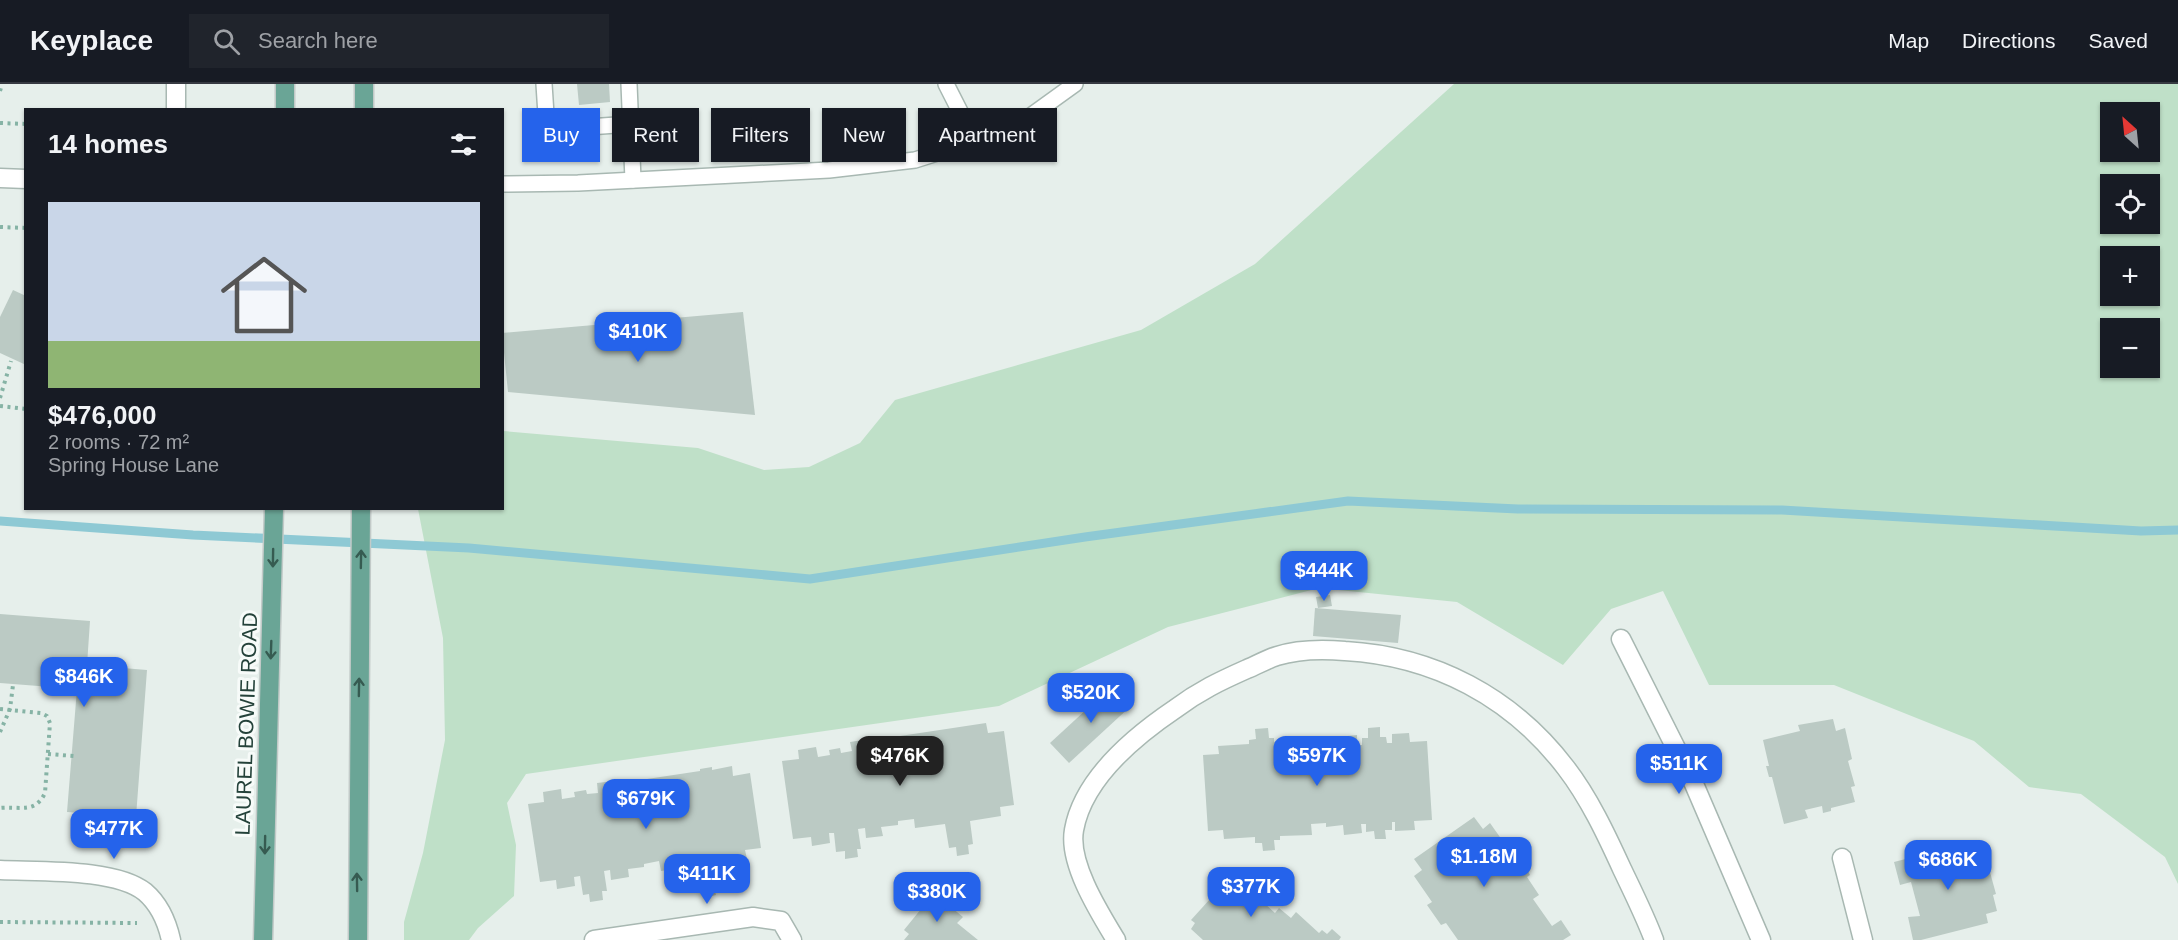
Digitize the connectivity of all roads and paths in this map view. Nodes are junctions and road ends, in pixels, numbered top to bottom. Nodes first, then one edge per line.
1 (2, 84) edge
2 (176, 84) edge
3 (285, 84) edge
4 (364, 84) edge
5 (544, 84) edge
6 (629, 84) edge
7 (946, 84) edge
8 (1075, 84) edge
9 (0, 91) edge
10 (176, 108) edge
11 (285, 108) edge
12 (364, 108) edge
13 (630, 108) edge
14 (958, 108) edge
15 (1042, 108) edge
16 (0, 123) edge
17 (24, 124) edge
18 (612, 125) edge
19 (918, 159) edge
20 (632, 162) edge
21 (0, 178) edge
22 (24, 179) edge
23 (633, 180) junction
24 (504, 184) edge
25 (0, 227) edge
26 (24, 228) edge
27 (11, 361) dead end
28 (0, 398) edge
29 (0, 406) edge
30 (24, 409) edge
31 (361, 515) edge
32 (274, 517) edge
33 (1621, 639) dead end
34 (13, 685) dead end
35 (0, 709) edge
36 (10, 709) junction
37 (0, 732) edge
38 (48, 754) junction
39 (74, 756) dead end
40 (0, 808) edge
41 (1842, 858) dead end
42 (0, 870) edge
43 (0, 922) edge
44 (145, 927) dead end
45 (171, 940) edge
46 (263, 940) edge
47 (358, 940) edge
48 (594, 940) edge
49 (792, 940) edge
50 (1116, 940) edge
51 (1654, 940) edge
52 (1761, 940) edge
53 (1863, 940) edge

1 - 9 path
2 - 10 street
3 - 11 main road
4 - 12 main road
5 - 18 lane
6 - 13 lane
7 - 14 lane
8 - 15 lane
16 - 17 path
19 - 23 lane
20 - 23 lane
21 - 22 street
23 - 24 lane
25 - 26 path
27 - 28 path
29 - 30 path
47 -> 31 main road
32 -> 46 main road, LAUREL BOWIE ROAD
33 - 52 street
34 - 36 path
35 - 36 path
36 - 37 path
36 - 38 path
38 - 39 path
38 - 40 path
41 - 53 street
42 - 45 street
43 - 44 path
48 - 49 street
50 - 51 street

